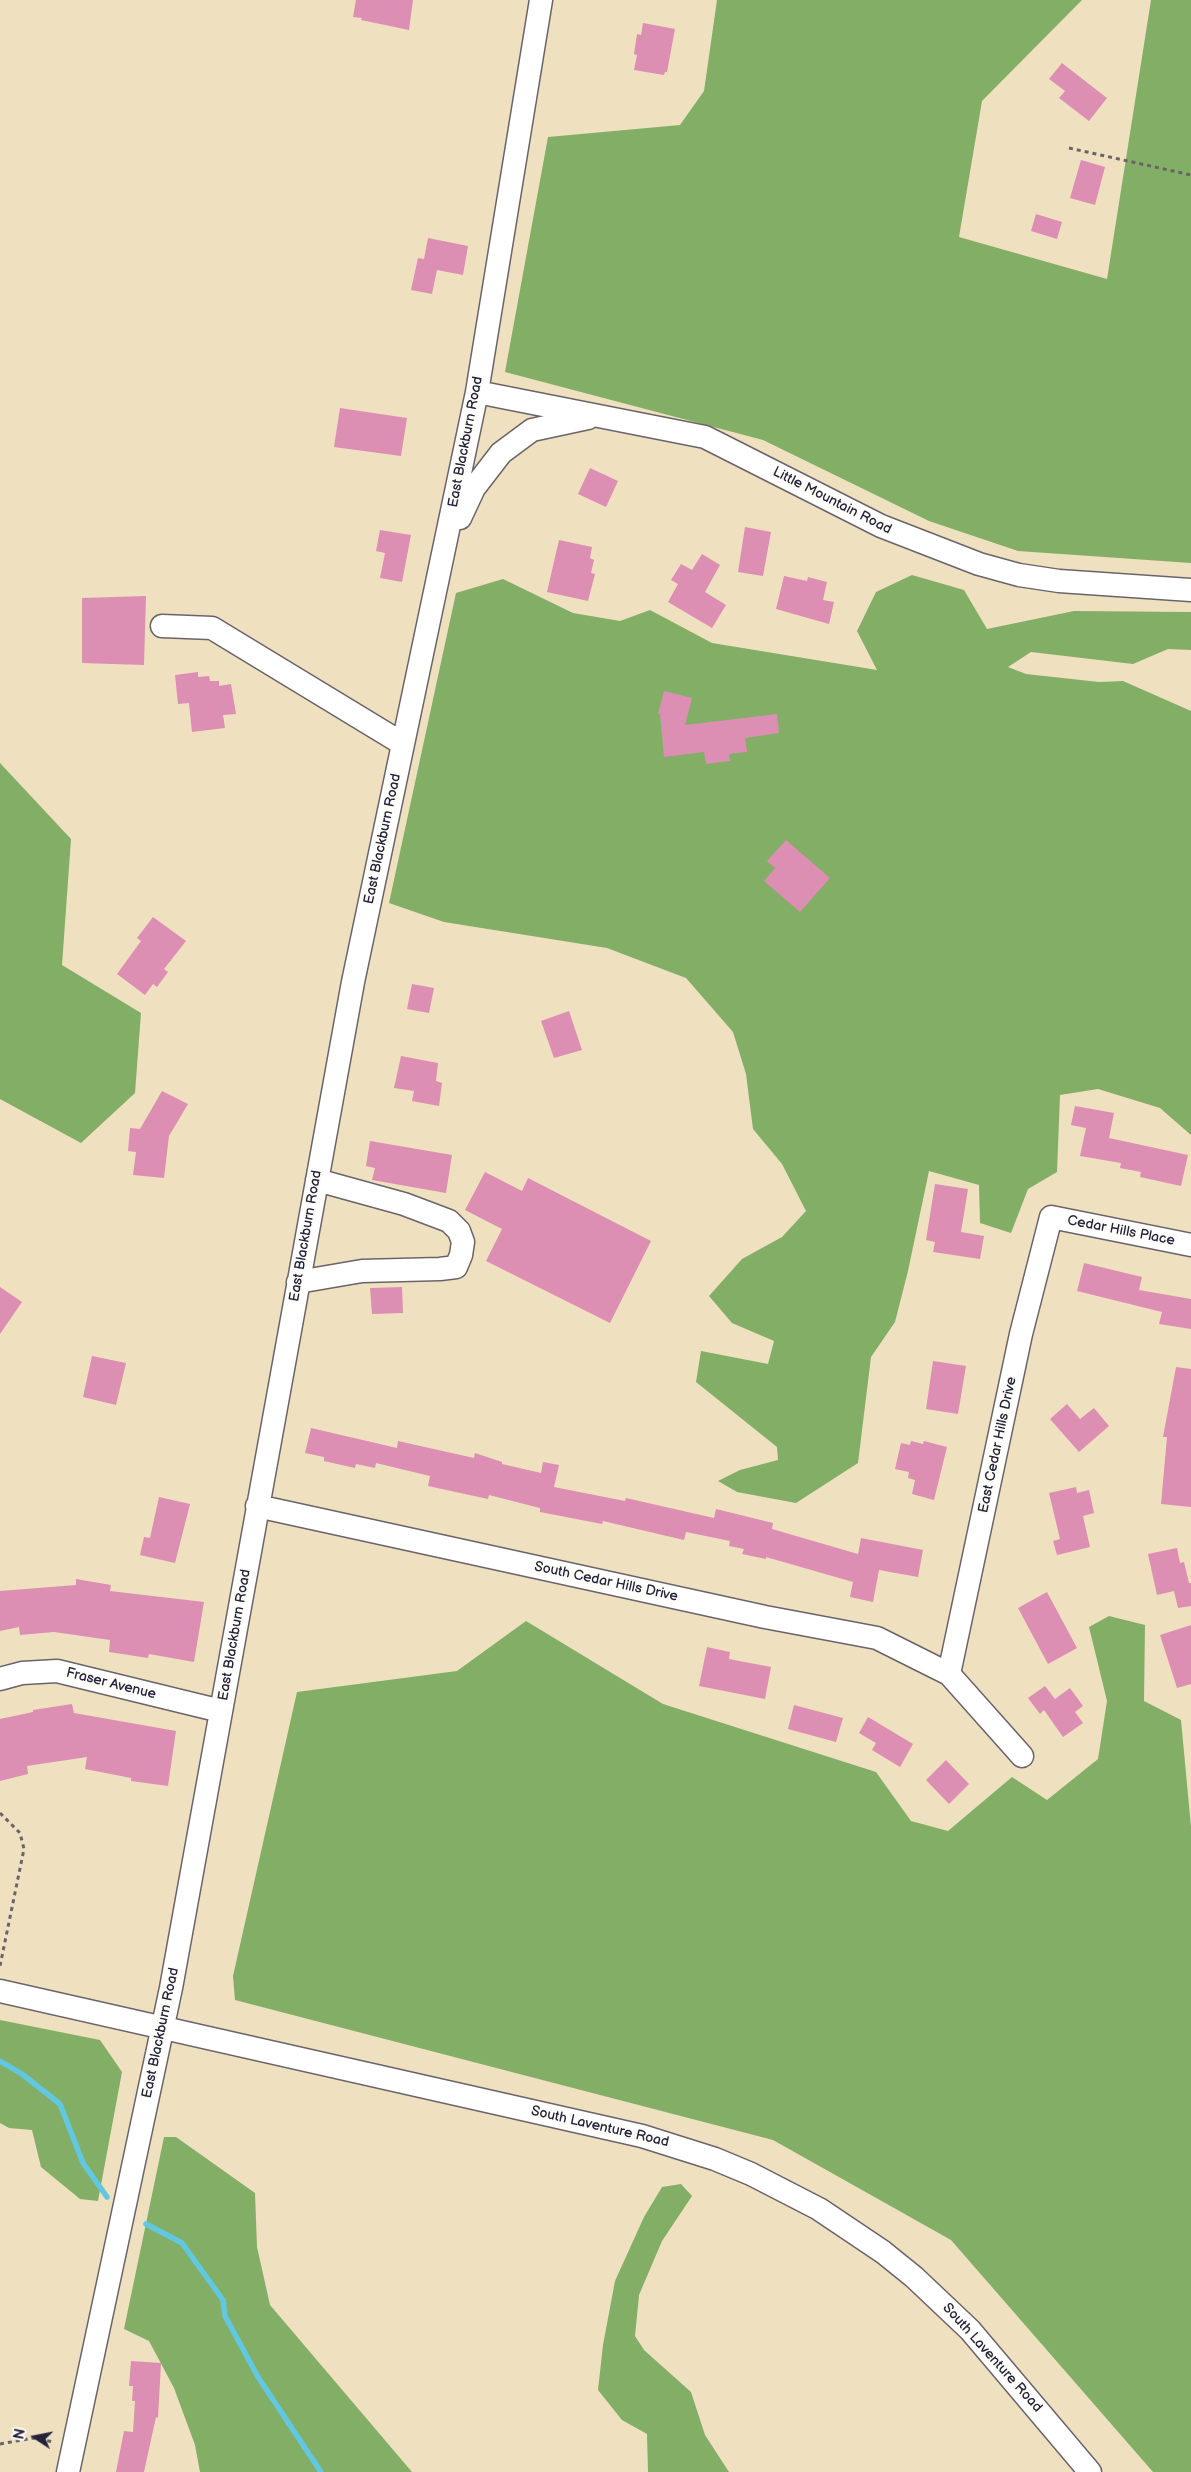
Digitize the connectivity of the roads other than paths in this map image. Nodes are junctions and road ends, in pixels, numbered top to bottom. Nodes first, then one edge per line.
1 (541, 0) edge
2 (477, 392) junction
3 (602, 416) junction
4 (444, 552) junction
5 (1191, 590) edge
6 (162, 626) dead end
7 (403, 744) junction
8 (317, 1180) junction
9 (1051, 1217) joint
10 (1191, 1245) edge
11 (298, 1282) junction
12 (257, 1506) junction
13 (949, 1674) junction
14 (0, 1679) edge
15 (221, 1711) junction
16 (1022, 1756) dead end
17 (0, 1991) edge
18 (163, 2027) junction
19 (68, 2472) edge
20 (1090, 2472) edge

1 - 2 street, East Blackburn Road
2 - 3 street, Little Mountain Road
2 - 4 street, East Blackburn Road
3 - 4 street
3 - 5 street, Little Mountain Road
4 - 7 street, East Blackburn Road
6 - 7 street
7 - 8 street, East Blackburn Road
8 - 11 street, East Blackburn Road
8 - 11 street
9 - 10 street, Cedar Hills Place
9 - 13 street, East Cedar Hills Drive
11 - 12 street, East Blackburn Road
12 - 13 street, South Cedar Hills Drive
12 - 15 street, East Blackburn Road
13 - 16 street
14 - 15 street, Fraser Avenue
15 - 18 street, East Blackburn Road
17 - 18 street, South Laventure Road
18 - 19 street, East Blackburn Road
18 - 20 street, South Laventure Road

